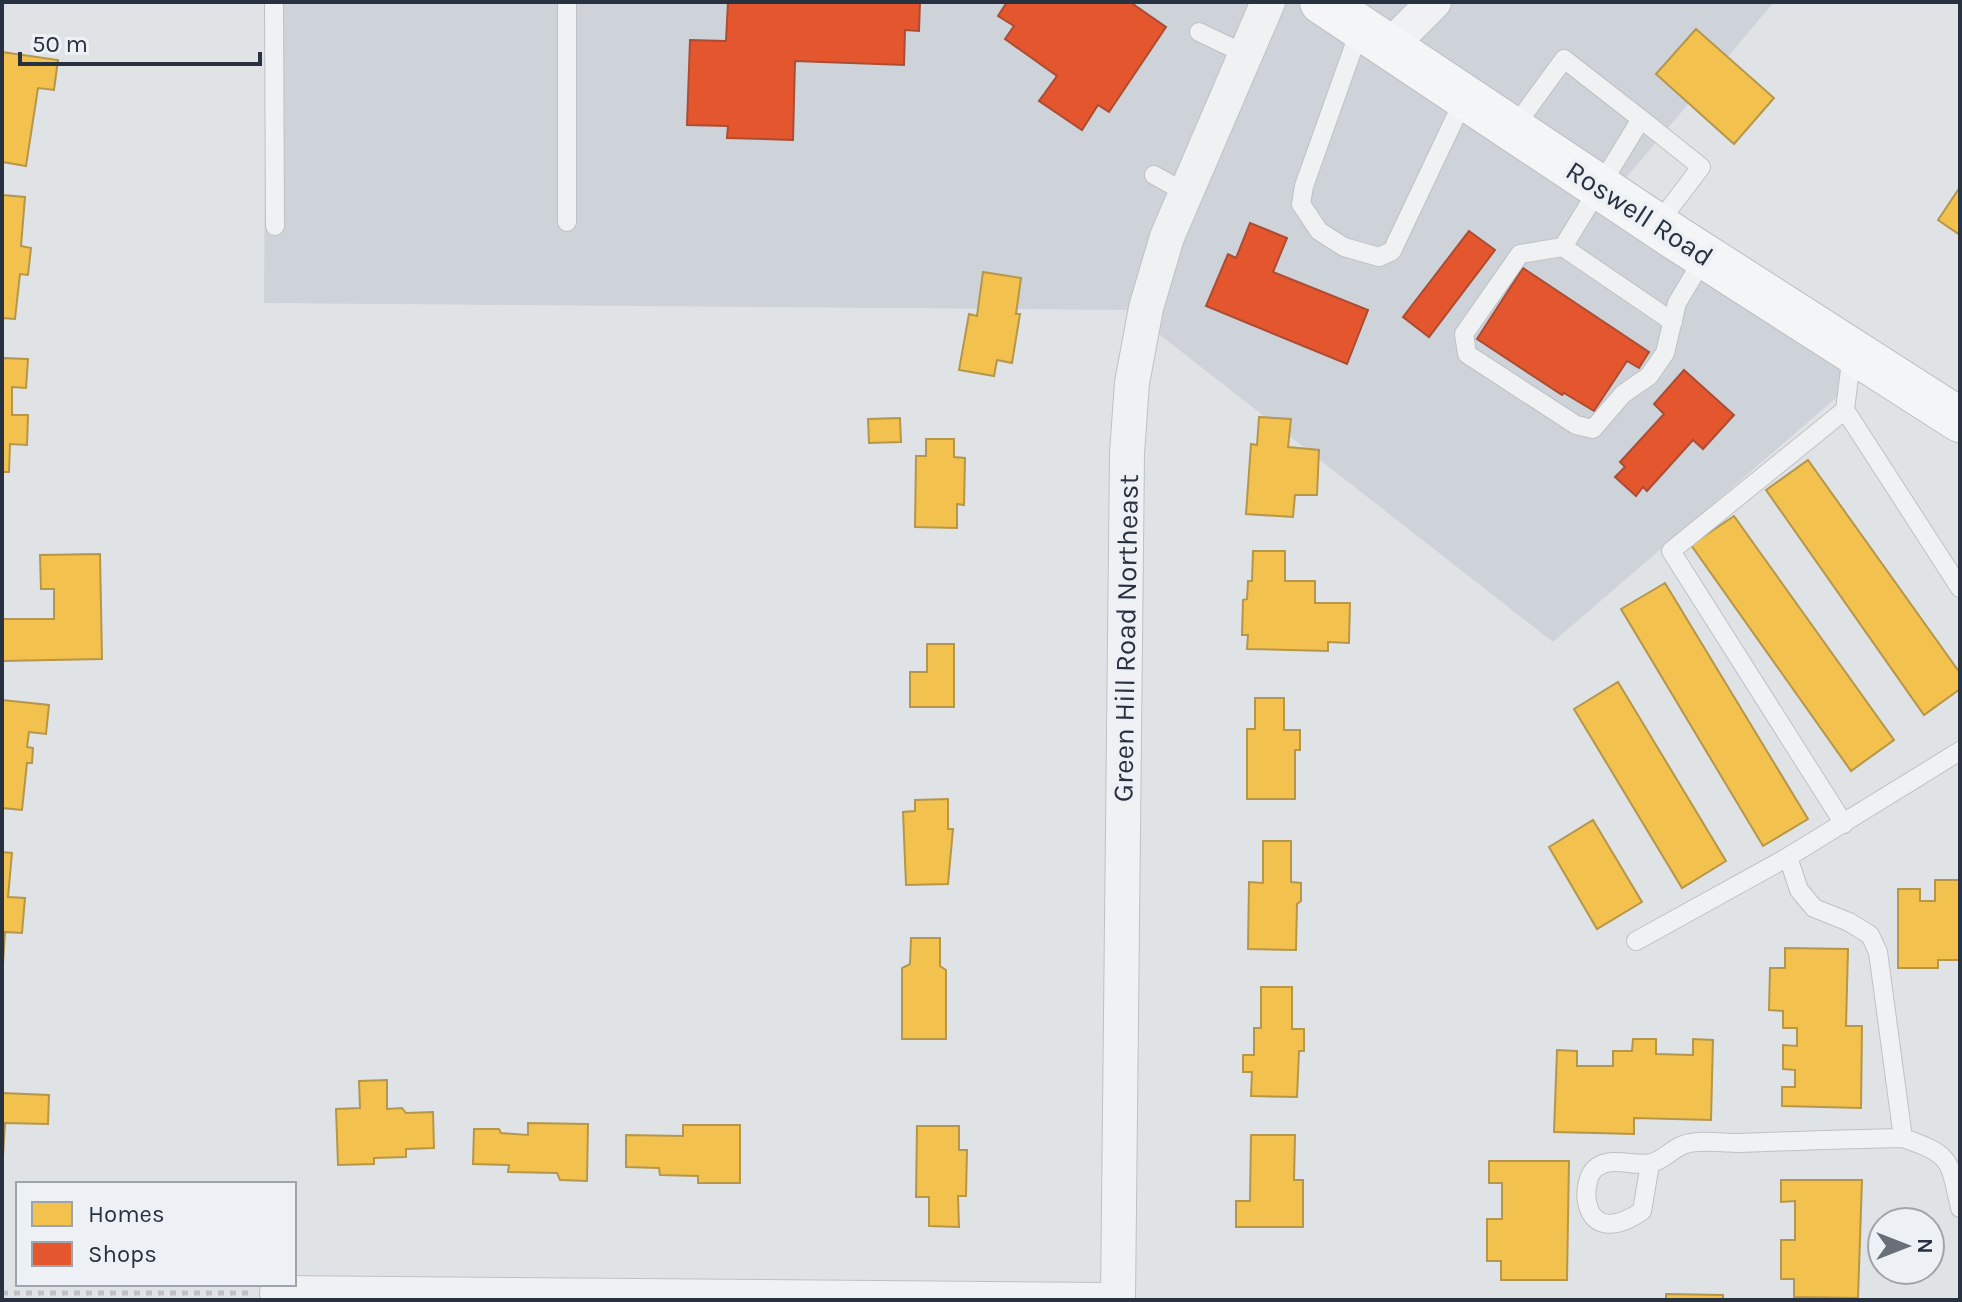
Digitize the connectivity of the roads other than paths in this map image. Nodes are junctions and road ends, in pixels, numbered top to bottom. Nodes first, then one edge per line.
1 (274, 2) edge
2 (567, 2) edge
3 (1268, 2) edge
4 (1322, 2) edge
5 (1434, 2) edge
6 (1199, 32) dead end
7 (1376, 37) junction
8 (1245, 54) junction
9 (1465, 97) junction
10 (1641, 119) junction
11 (1513, 129) junction
12 (1154, 175) dead end
13 (1600, 186) junction
14 (1186, 193) junction
15 (567, 222) dead end
16 (1657, 225) junction
17 (275, 226) dead end
18 (1563, 247) junction
19 (1705, 256) junction
20 (1673, 322) junction
21 (1852, 350) junction
22 (1845, 410) junction
23 (1960, 420) edge
24 (1960, 588) edge
25 (1960, 751) edge
26 (1844, 824) junction
27 (1788, 857) junction
28 (1636, 941) dead end
29 (1903, 1138) junction
30 (1650, 1164) dead end
31 (1960, 1208) edge
32 (277, 1293) road end
33 (1105, 1300) edge
34 (1118, 1300) edge

1 - 17 lane
2 - 15 lane
3 - 8 street, Green Hill Road Northeast
4 - 7 main road, Roswell Road
5 - 7 street
6 - 8 lane
7 - 9 main road, Roswell Road
7 - 9 lane
8 - 14 street, Green Hill Road Northeast
9 - 11 main road, Roswell Road
10 - 11 lane
10 - 13 lane
10 - 16 lane
11 - 13 main road, Roswell Road
12 - 14 lane
13 - 16 main road, Roswell Road
13 - 18 lane
14 - 34 street, Green Hill Road Northeast
16 - 19 main road, Roswell Road
18 - 20 lane
18 - 20 lane
19 - 20 lane
19 - 21 main road, Roswell Road
21 - 22 lane
21 - 23 main road, Roswell Road
22 - 24 lane
22 - 26 lane
25 - 26 lane
26 - 27 lane
27 - 28 lane
27 - 29 lane
29 - 30 lane
29 - 31 lane
32 - 33 street

